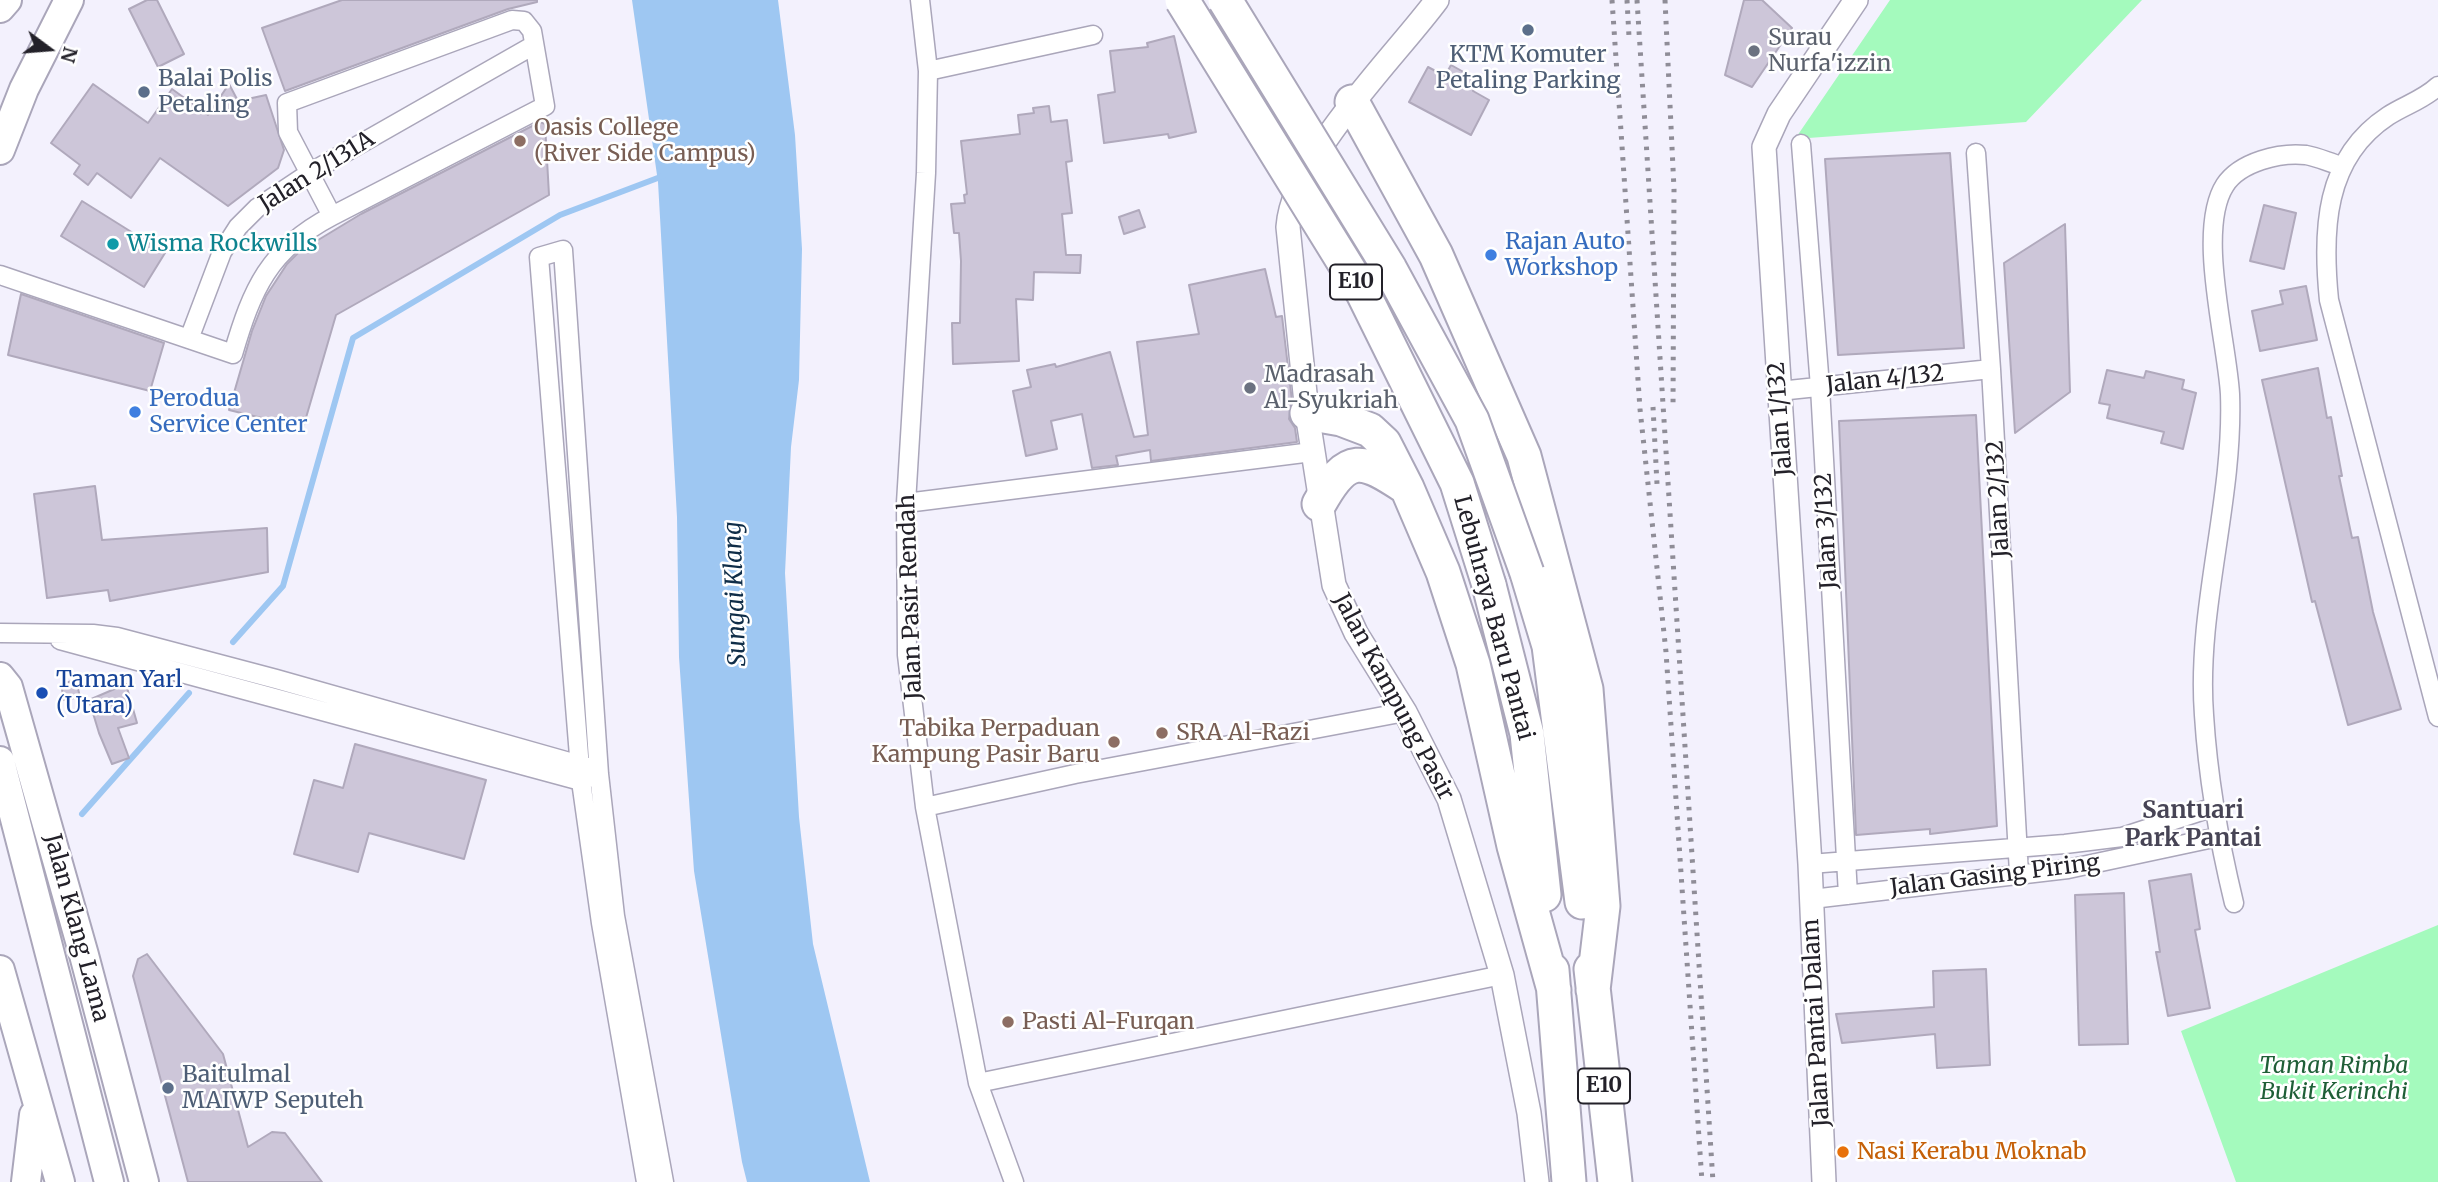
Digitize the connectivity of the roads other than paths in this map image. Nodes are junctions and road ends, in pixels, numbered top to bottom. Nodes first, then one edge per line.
1 (7, 0) edge
2 (69, 0) edge
3 (920, 0) edge
4 (1182, 0) edge
5 (1225, 0) edge
6 (1437, 0) edge
7 (1856, 0) edge
8 (0, 8) edge
9 (1093, 35) dead end
10 (534, 45) junction
11 (928, 71) junction
12 (2438, 86) edge
13 (1352, 102) junction
14 (1801, 144) dead end
15 (0, 150) edge
16 (1976, 153) dead end
17 (2342, 166) junction
18 (310, 172) junction
19 (332, 216) junction
20 (0, 275) edge
21 (189, 339) junction
22 (1992, 369) junction
23 (1819, 387) junction
24 (1779, 391) junction
25 (1307, 413) junction
26 (1312, 452) junction
27 (1407, 488) junction
28 (906, 503) junction
29 (1319, 504) junction
30 (0, 633) edge
31 (0, 677) edge
32 (1405, 712) junction
33 (2438, 717) edge
34 (0, 761) edge
35 (581, 772) junction
36 (599, 774) junction
37 (925, 807) junction
38 (2214, 807) junction
39 (2218, 837) junction
40 (2019, 846) junction
41 (1845, 860) junction
42 (1810, 864) junction
43 (2019, 873) junction
44 (1848, 895) junction
45 (1812, 899) junction
46 (2234, 903) dead end
47 (0, 970) edge
48 (1502, 975) junction
49 (1554, 990) junction
50 (1593, 990) junction
51 (978, 1083) junction
52 (35, 1096) junction
53 (26, 1182) edge
54 (60, 1182) edge
55 (109, 1182) edge
56 (144, 1182) edge
57 (646, 1182) edge
58 (664, 1182) edge
59 (1014, 1182) edge
60 (1537, 1182) edge
61 (1569, 1182) edge
62 (1615, 1182) edge
63 (1824, 1182) edge

1 - 8 main road
2 - 15 main road
3 - 11 street, Jalan Pasir Rendah
4 - 49 highway, Lebuhraya Baru Pantai / E10, bridge
5 - 50 highway, Lebuhraya Baru Pantai / E10, bridge
6 - 13 street, Jalan Kampung Pasir
7 - 24 street, Jalan 1/132
9 - 11 street
10 - 18 street, Jalan 2/131A
10 - 18 street
10 - 19 street
11 - 28 street, Jalan Pasir Rendah
12 - 17 street
13 - 25 street, Jalan Kampung Pasir
13 - 50 highway
14 - 23 street, Jalan 3/132
16 - 22 street, Jalan 2/132
17 - 33 street
17 - 38 street
18 - 19 street
18 - 21 street, Jalan 2/131A
19 - 21 street
20 - 21 street
22 - 23 street, Jalan 4/132
22 - 40 street, Jalan 2/132
23 - 24 street, Jalan 4/132
23 - 41 street, Jalan 3/132
24 - 42 street, Jalan 1/132
25 - 26 street, Jalan Kampung Pasir
25 - 27 highway
26 - 28 street
26 - 29 street, Jalan Kampung Pasir
27 - 29 highway
27 - 49 highway
28 - 37 street, Jalan Pasir Rendah
29 - 32 street, Jalan Kampung Pasir
30 - 35 street
31 - 56 main road, Jalan Klang Lama
32 - 37 street
32 - 48 street, Jalan Kampung Pasir
34 - 55 main road
35 - 36 street
35 - 36 street
35 - 57 street
36 - 58 street
37 - 51 street, Jalan Pasir Rendah
38 - 39 street
38 - 40 street
39 - 43 street, Jalan Gasing Piring
39 - 46 street
40 - 41 street
40 - 43 street, Jalan 2/132
41 - 42 street
41 - 44 street, Jalan 3/132
42 - 45 street, Jalan Pantai Dalam
43 - 44 street, Jalan Gasing Piring
44 - 45 street, Jalan Gasing Piring
45 - 63 street, Jalan Pantai Dalam
47 - 52 main road
48 - 51 street
48 - 60 street, Jalan Kampung Pasir
49 - 61 highway, Lebuhraya Baru Pantai / E10
50 - 62 highway, Lebuhraya Baru Pantai / E10
51 - 59 street, Jalan Pasir Rendah
52 - 53 main road
52 - 54 main road

